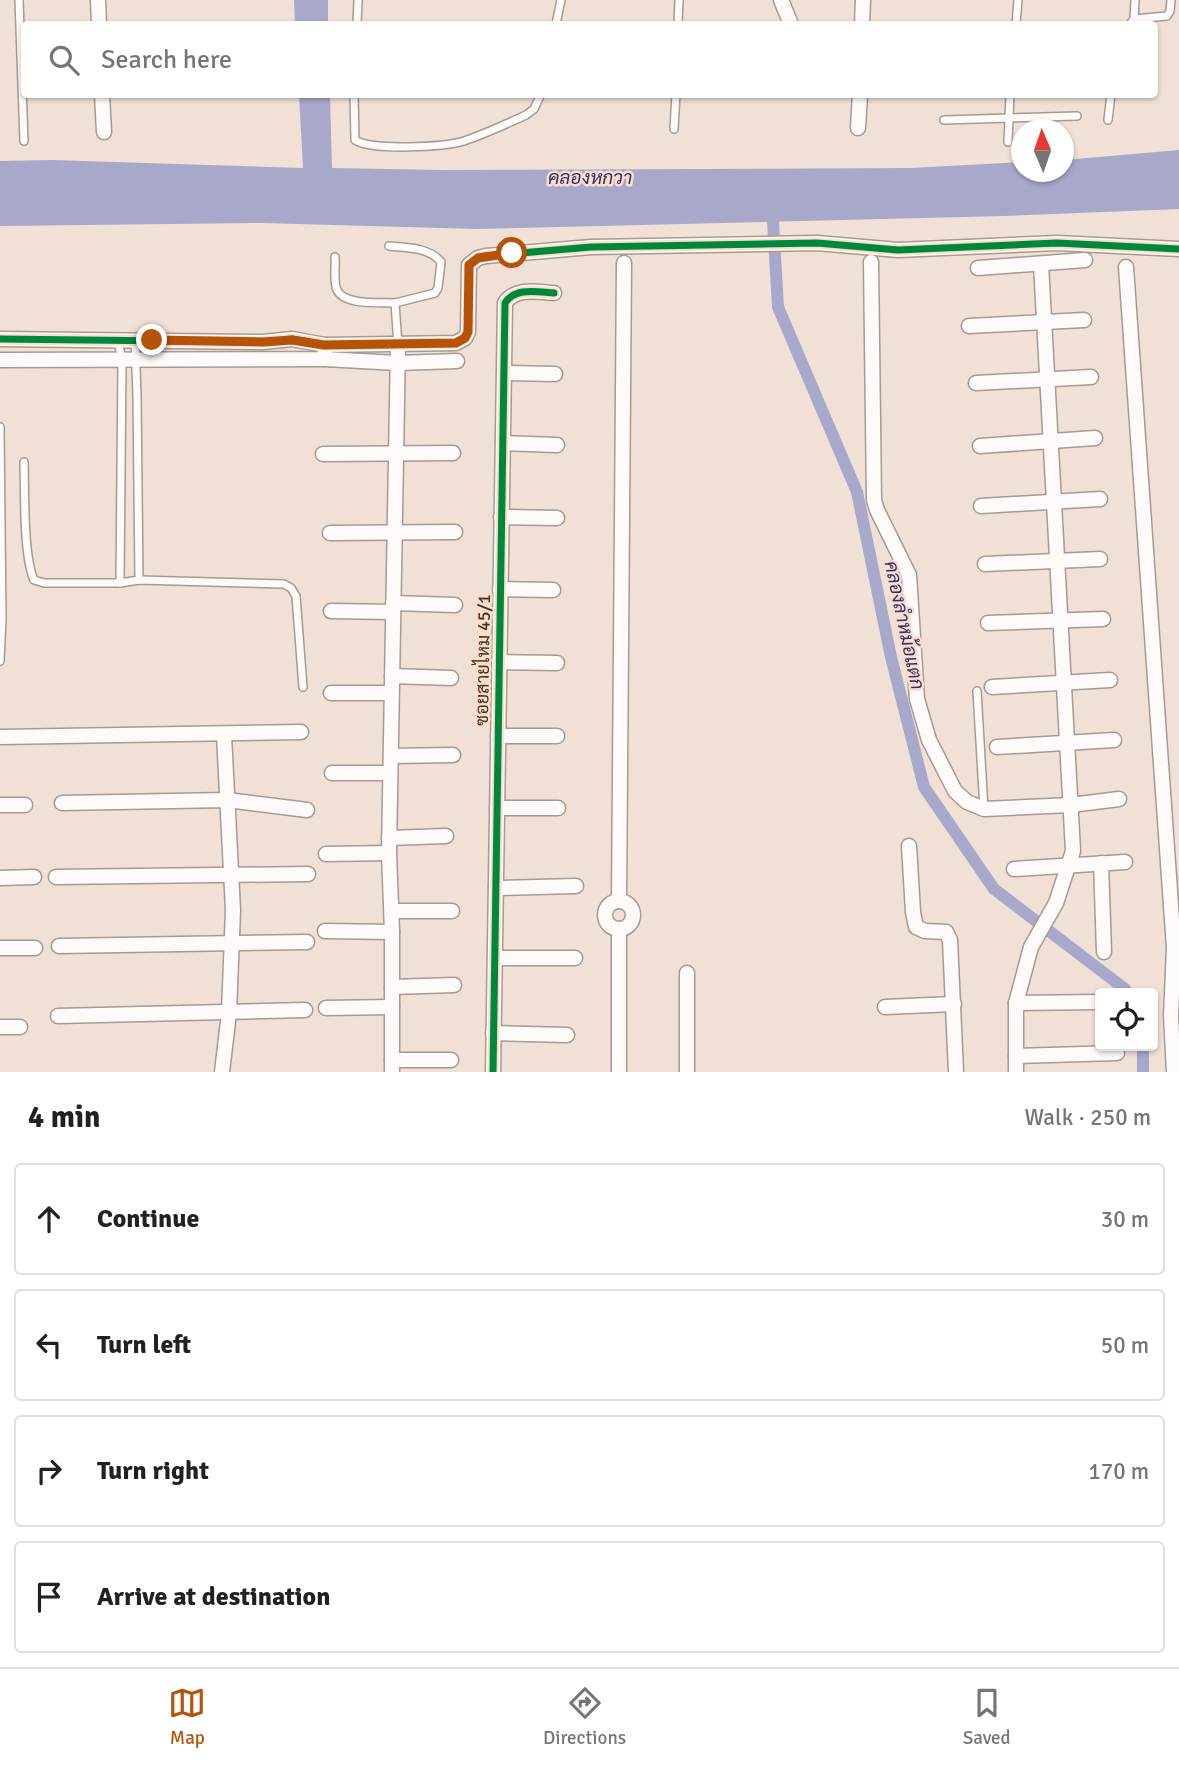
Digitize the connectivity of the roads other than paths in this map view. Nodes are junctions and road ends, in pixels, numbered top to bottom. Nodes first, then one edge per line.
1 (19, 0) edge
2 (98, 0) edge
3 (358, 0) edge
4 (561, 0) edge
5 (679, 0) edge
6 (781, 0) edge
7 (863, 0) edge
8 (1018, 0) edge
9 (1135, 0) edge
10 (1171, 0) edge
11 (99, 21) edge
12 (357, 21) edge
13 (557, 21) edge
14 (678, 21) edge
15 (790, 21) edge
16 (862, 21) edge
17 (1016, 21) edge
18 (1132, 21) edge
19 (1138, 21) edge
20 (21, 56) edge
21 (22, 98) edge
22 (102, 98) edge
23 (354, 98) edge
24 (539, 98) edge
25 (676, 98) edge
26 (860, 98) edge
27 (1010, 98) edge
28 (1111, 98) edge
29 (1077, 116) dead end
30 (1009, 118) junction
31 (1108, 120) dead end
32 (944, 121) dead end
33 (858, 128) dead end
34 (674, 129) dead end
35 (104, 132) dead end
36 (24, 141) dead end
37 (1008, 142) dead end
38 (389, 246) dead end
39 (1179, 249) edge
40 (335, 257) dead end
41 (1085, 260) dead end
42 (871, 262) dead end
43 (624, 263) dead end
44 (1041, 264) junction
45 (1126, 267) dead end
46 (978, 268) dead end
47 (554, 293) dead end
48 (395, 303) junction
49 (1084, 320) dead end
50 (1044, 322) junction
51 (969, 326) dead end
52 (0, 340) edge
53 (118, 340) junction
54 (135, 340) junction
55 (398, 345) junction
56 (325, 352) junction
57 (0, 360) edge
58 (129, 361) junction
59 (457, 361) dead end
60 (397, 363) junction
61 (504, 373) junction
62 (555, 374) dead end
63 (1091, 377) dead end
64 (1047, 380) junction
65 (976, 383) dead end
66 (122, 396) junction
67 (138, 396) junction
68 (0, 427) edge
69 (1095, 438) dead end
70 (1050, 441) junction
71 (503, 443) junction
72 (557, 445) dead end
73 (981, 446) dead end
74 (0, 452) edge
75 (395, 453) junction
76 (453, 453) dead end
77 (323, 454) dead end
78 (24, 462) dead end
79 (1100, 499) dead end
80 (1054, 502) junction
81 (981, 506) dead end
82 (501, 517) junction
83 (557, 518) dead end
84 (1, 519) edge
85 (393, 532) junction
86 (456, 532) dead end
87 (330, 533) dead end
88 (1100, 559) dead end
89 (1057, 561) junction
90 (985, 564) dead end
91 (1, 566) edge
92 (139, 580) junction
93 (120, 583) junction
94 (500, 589) junction
95 (553, 590) dead end
96 (455, 605) dead end
97 (393, 607) junction
98 (331, 611) dead end
99 (1, 619) edge
100 (1104, 619) dead end
101 (1061, 621) junction
102 (988, 623) dead end
103 (0, 660) edge
104 (499, 662) junction
105 (557, 663) dead end
106 (392, 676) junction
107 (451, 678) dead end
108 (1110, 680) dead end
109 (1064, 682) junction
110 (303, 687) dead end
111 (992, 687) dead end
112 (977, 691) dead end
113 (331, 693) dead end
114 (391, 693) junction
115 (301, 732) dead end
116 (224, 735) junction
117 (498, 736) junction
118 (557, 736) dead end
119 (0, 737) edge
120 (1114, 740) dead end
121 (1068, 742) junction
122 (996, 747) dead end
123 (453, 755) dead end
124 (391, 756) junction
125 (332, 773) dead end
126 (390, 773) junction
127 (1119, 799) dead end
128 (227, 800) junction
129 (62, 803) dead end
130 (0, 805) edge
131 (25, 805) dead end
132 (1071, 805) junction
133 (497, 808) junction
134 (558, 808) dead end
135 (984, 809) junction
136 (307, 810) dead end
137 (446, 836) dead end
138 (389, 838) junction
139 (909, 846) dead end
140 (389, 853) junction
141 (326, 854) dead end
142 (1125, 862) dead end
143 (1101, 863) junction
144 (1069, 865) junction
145 (1014, 869) dead end
146 (308, 874) dead end
147 (232, 876) junction
148 (34, 877) dead end
149 (56, 877) dead end
150 (0, 878) edge
151 (576, 886) dead end
152 (496, 888) junction
153 (391, 911) junction
154 (452, 911) dead end
155 (326, 931) dead end
156 (393, 932) junction
157 (307, 942) dead end
158 (232, 945) junction
159 (59, 946) dead end
160 (0, 948) edge
161 (35, 948) dead end
162 (1104, 952) dead end
163 (495, 958) junction
164 (575, 958) dead end
165 (687, 973) dead end
166 (454, 985) dead end
167 (392, 987) junction
168 (1095, 1002) edge
169 (1016, 1003) junction
170 (954, 1004) junction
171 (392, 1007) junction
172 (885, 1007) dead end
173 (326, 1008) dead end
174 (305, 1010) dead end
175 (229, 1013) junction
176 (58, 1016) dead end
177 (0, 1027) edge
178 (20, 1027) dead end
179 (493, 1033) junction
180 (567, 1035) dead end
181 (1117, 1052) dead end
182 (1016, 1056) junction
183 (451, 1060) dead end
184 (392, 1066) edge
185 (222, 1072) edge
186 (493, 1072) edge
187 (619, 1072) edge
188 (687, 1072) edge
189 (956, 1072) edge
190 (1016, 1072) edge
191 (1174, 1072) edge

1 - 20 lane
2 - 11 street
3 - 12 lane
4 - 13 lane
5 - 14 lane
6 - 15 street
7 - 16 street
8 - 17 lane
9 - 18 lane
10 - 19 lane
21 - 36 lane
22 - 35 street
23 - 24 lane
25 - 34 lane
26 - 33 street
27 - 30 lane
28 - 31 lane
29 - 30 lane
30 - 32 lane
30 - 37 lane
38 - 48 lane
39 - 55 street
40 - 48 lane
41 - 44 street
42 - 135 street
43 - 187 street
44 - 46 street
44 - 50 street
45 - 191 street
47 - 61 street, ซอยสายไหม 45/1
48 - 55 lane
49 - 50 street
50 - 51 street
50 - 64 street
52 - 53 street
53 - 54 street
53 - 58 lane
54 - 56 street
54 - 58 lane
55 - 56 street
55 - 60 street
56 - 58 street
56 - 60 street
57 - 58 street
58 - 66 lane
58 - 67 lane
59 - 60 street
60 - 75 street
61 - 62 street
61 - 71 street, ซอยสายไหม 45/1
63 - 64 street
64 - 65 street
64 - 70 street
66 - 67 lane
66 - 93 lane
67 - 92 lane
68 - 74 lane
69 - 70 street
70 - 73 street
70 - 80 street
71 - 72 street
71 - 82 street, ซอยสายไหม 45/1
74 - 84 lane
75 - 76 street
75 - 77 street
75 - 85 street
78 - 93 lane
79 - 80 street
80 - 81 street
80 - 89 street
82 - 83 street
82 - 94 street, ซอยสายไหม 45/1
84 - 91 lane
85 - 86 street
85 - 87 street
85 - 97 street
88 - 89 street
89 - 90 street
89 - 101 street
91 - 99 lane
92 - 93 lane
92 - 110 lane
94 - 95 street
94 - 104 street, ซอยสายไหม 45/1
96 - 97 street
97 - 98 street
97 - 106 street
99 - 103 lane
100 - 101 street
101 - 102 street
101 - 109 street
104 - 105 street
104 - 117 street, ซอยสายไหม 45/1
106 - 107 street
106 - 114 street
108 - 109 street
109 - 111 street
109 - 121 street
112 - 135 lane
113 - 114 street
114 - 124 street
115 - 116 street
116 - 119 street
116 - 128 street
117 - 118 street
117 - 133 street, ซอยสายไหม 45/1
120 - 121 street
121 - 122 street
121 - 132 street
123 - 124 street
124 - 126 street
125 - 126 street
126 - 138 street
127 - 132 street
128 - 129 street
128 - 136 street
128 - 147 street
130 - 131 street
132 - 135 street
132 - 144 street
133 - 134 street
133 - 152 street, ซอยสายไหม 45/1
137 - 138 street
138 - 140 street
139 - 170 street
140 - 141 street
140 - 153 street
142 - 143 street
143 - 144 street
143 - 162 street
144 - 145 street
144 - 169 street
146 - 147 street
147 - 149 street
147 - 158 street
148 - 150 street
151 - 152 street
152 - 163 street, ซอยสายไหม 45/1
153 - 154 street
153 - 156 street
155 - 156 street
156 - 167 street
157 - 158 street
158 - 159 street
158 - 175 street
160 - 161 street
163 - 164 street
163 - 179 street, ซอยสายไหม 45/1
165 - 188 street
166 - 167 street
167 - 171 street
168 - 169 street
169 - 182 street
170 - 172 street
170 - 189 street
171 - 173 street
171 - 184 street
174 - 175 street
175 - 176 street
175 - 185 street
177 - 178 street
179 - 180 street
179 - 186 street, ซอยสายไหม 45/1
181 - 182 street
182 - 190 street
183 - 184 street

